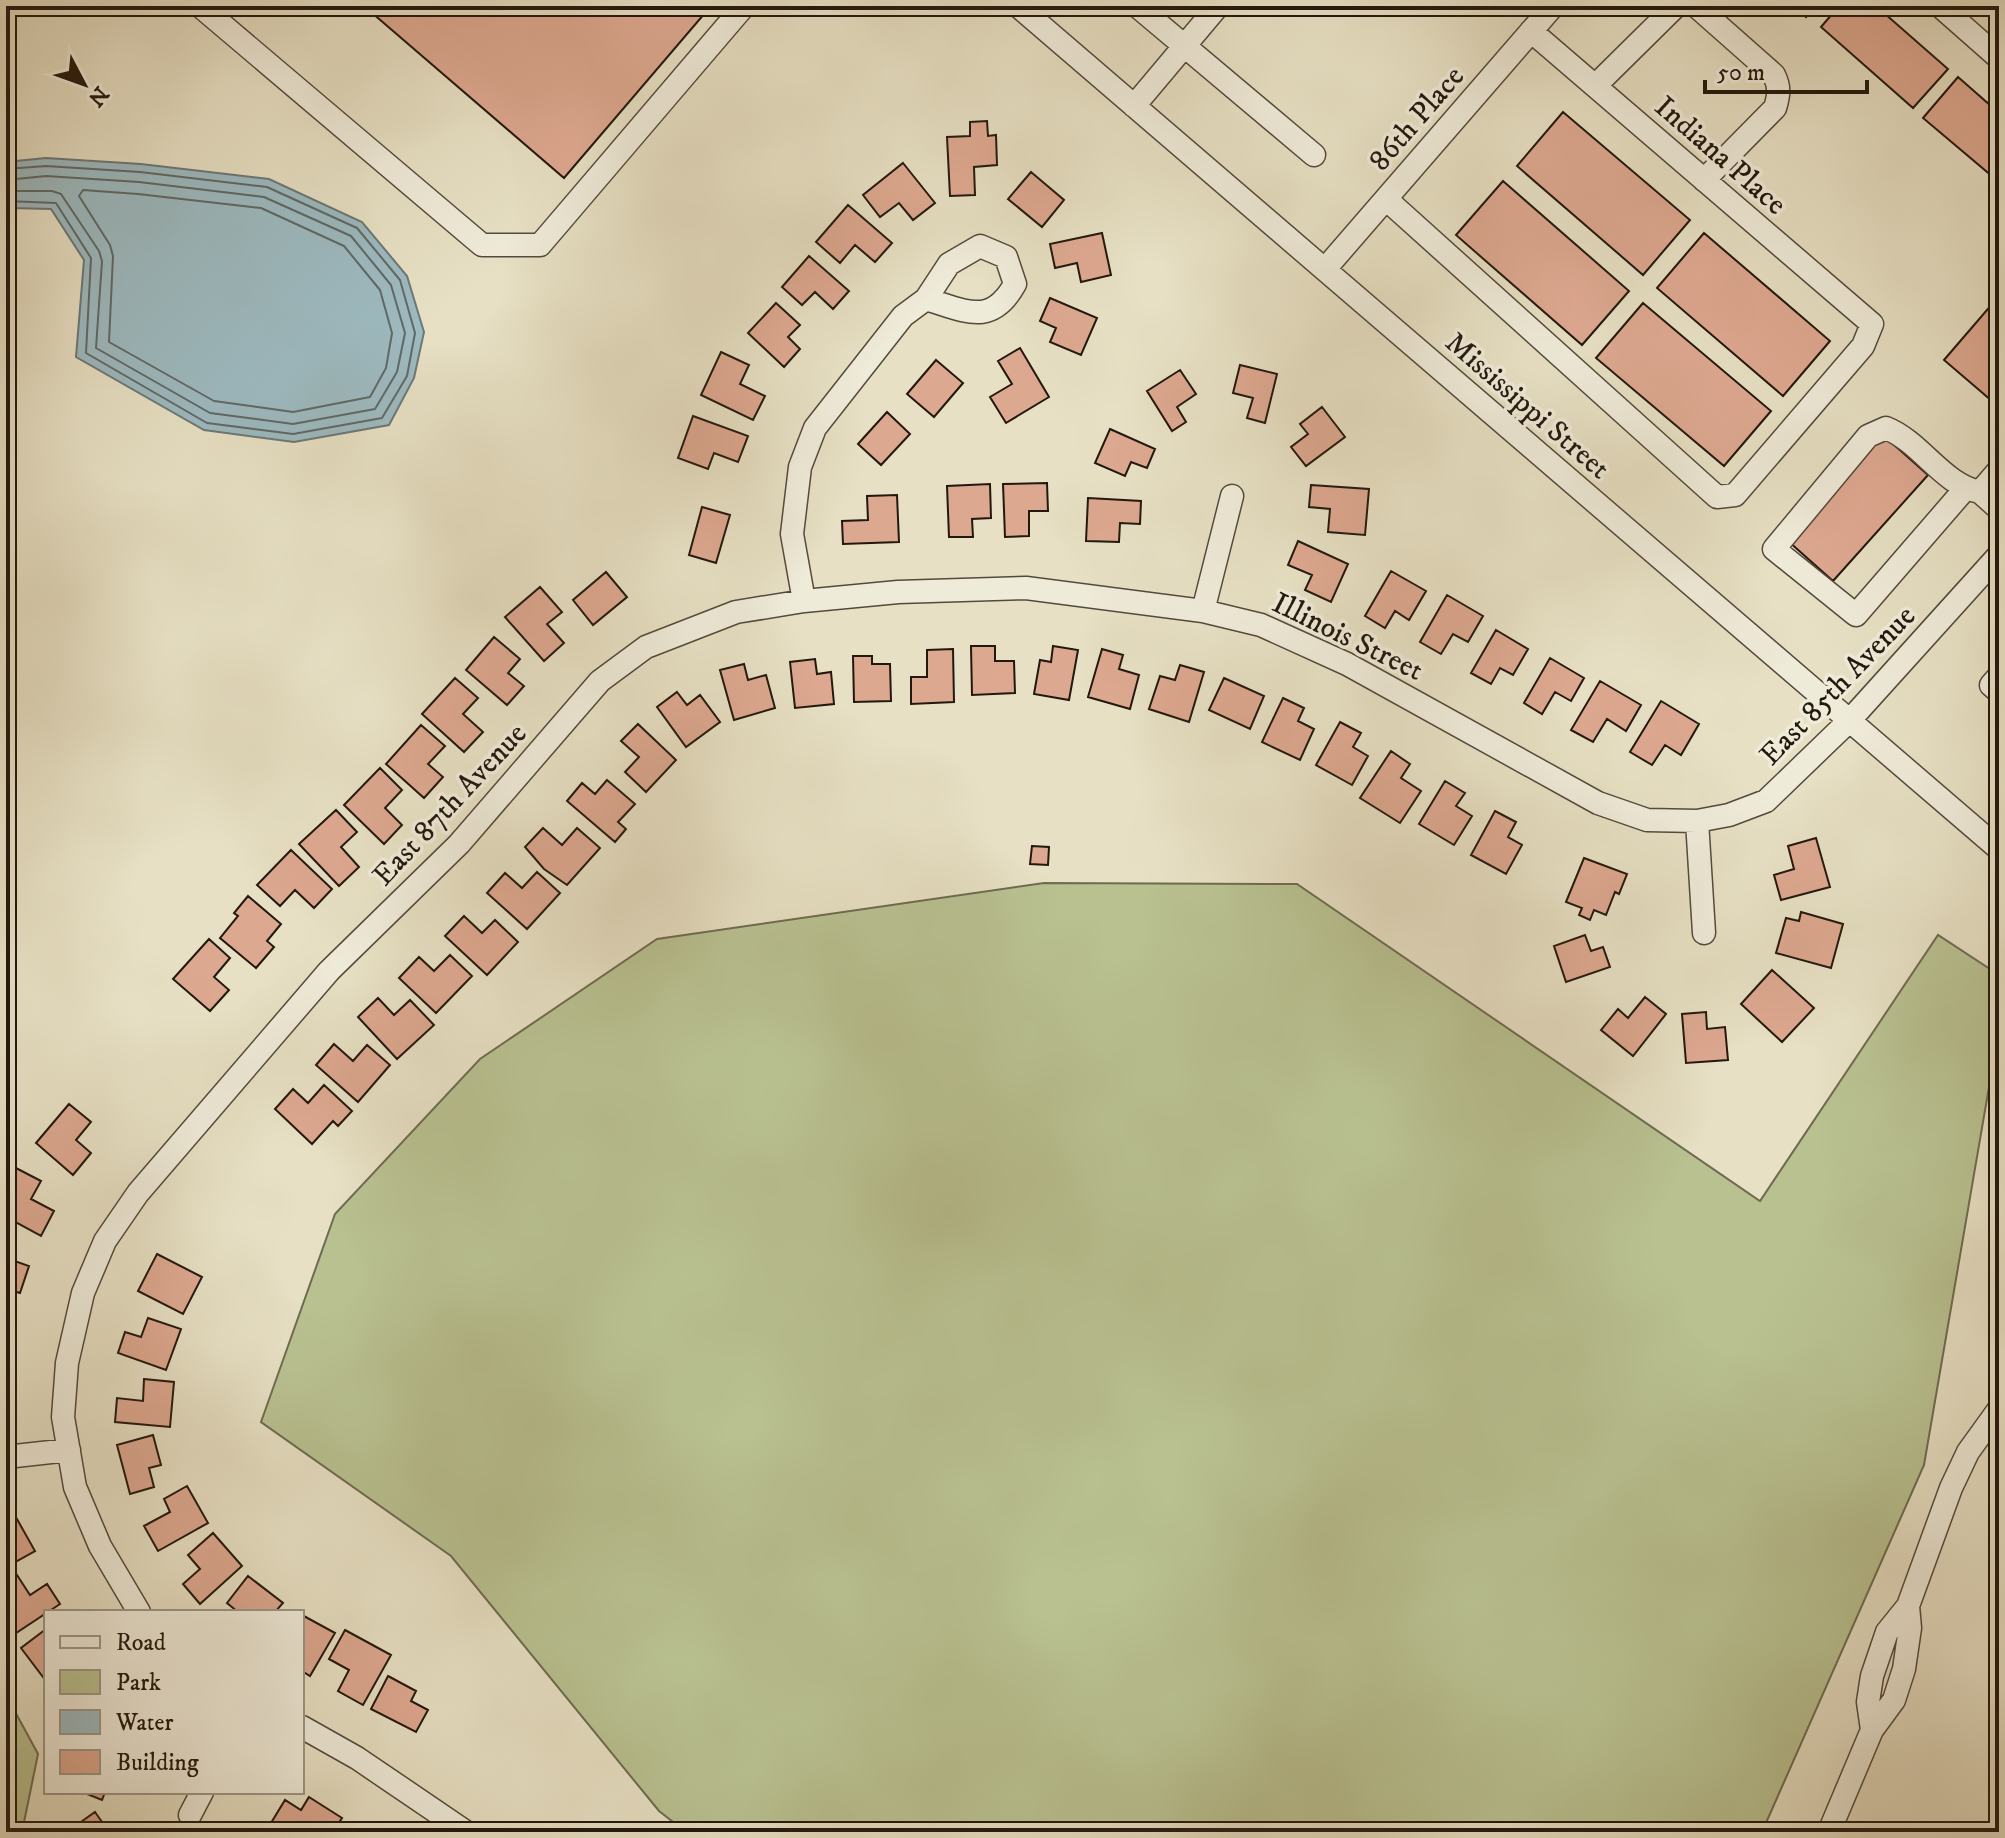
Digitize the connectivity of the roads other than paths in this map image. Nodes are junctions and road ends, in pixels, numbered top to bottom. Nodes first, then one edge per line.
1 (200, 6) edge
2 (744, 6) edge
3 (1018, 6) edge
4 (1137, 6) edge
5 (1218, 6) edge
6 (1553, 6) edge
7 (1676, 6) edge
8 (1696, 6) edge
9 (1940, 6) edge
10 (1531, 31) junction
11 (1184, 46) junction
12 (1999, 58) edge
13 (1595, 86) junction
14 (1134, 106) junction
15 (1314, 155) dead end
16 (1704, 180) junction
17 (1386, 199) junction
18 (1325, 269) junction
19 (926, 299) dead end
20 (1999, 470) edge
21 (1972, 490) junction
22 (1232, 496) dead end
23 (1999, 509) edge
24 (1999, 555) edge
25 (804, 601) junction
26 (1203, 611) junction
27 (1999, 676) edge
28 (1999, 692) edge
29 (1850, 720) junction
30 (1697, 821) junction
31 (1999, 849) edge
32 (1704, 933) dead end
33 (1999, 1409) edge
34 (69, 1450) junction
35 (6, 1457) edge
36 (138, 1610) edge
37 (304, 1728) edge
38 (201, 1794) edge
39 (190, 1815) dead end
40 (466, 1832) edge
41 (1829, 1832) edge

1 - 2 street
3 - 14 street, Mississippi Street
4 - 11 street
5 - 11 street
6 - 10 street, 86th Place
7 - 13 street
8 - 16 street
9 - 12 street
10 - 13 street, Indiana Place
10 - 17 street, 86th Place
11 - 14 street
11 - 15 street
13 - 16 street, Indiana Place
14 - 18 street, Mississippi Street
16 - 17 street, Indiana Place
17 - 18 street, 86th Place
18 - 29 street, Mississippi Street
19 - 25 street
20 - 21 street
21 - 21 street
21 - 23 street
22 - 26 street
24 - 29 street, East 85th Avenue
25 - 26 street, Illinois Street
25 - 34 street, East 87th Avenue
26 - 30 street, Illinois Street
27 - 28 street
29 - 30 street, East 85th Avenue
29 - 31 street, Mississippi Street
30 - 32 street
33 - 41 street
34 - 35 street
34 - 36 street, East 87th Avenue
37 - 40 street
38 - 39 street

